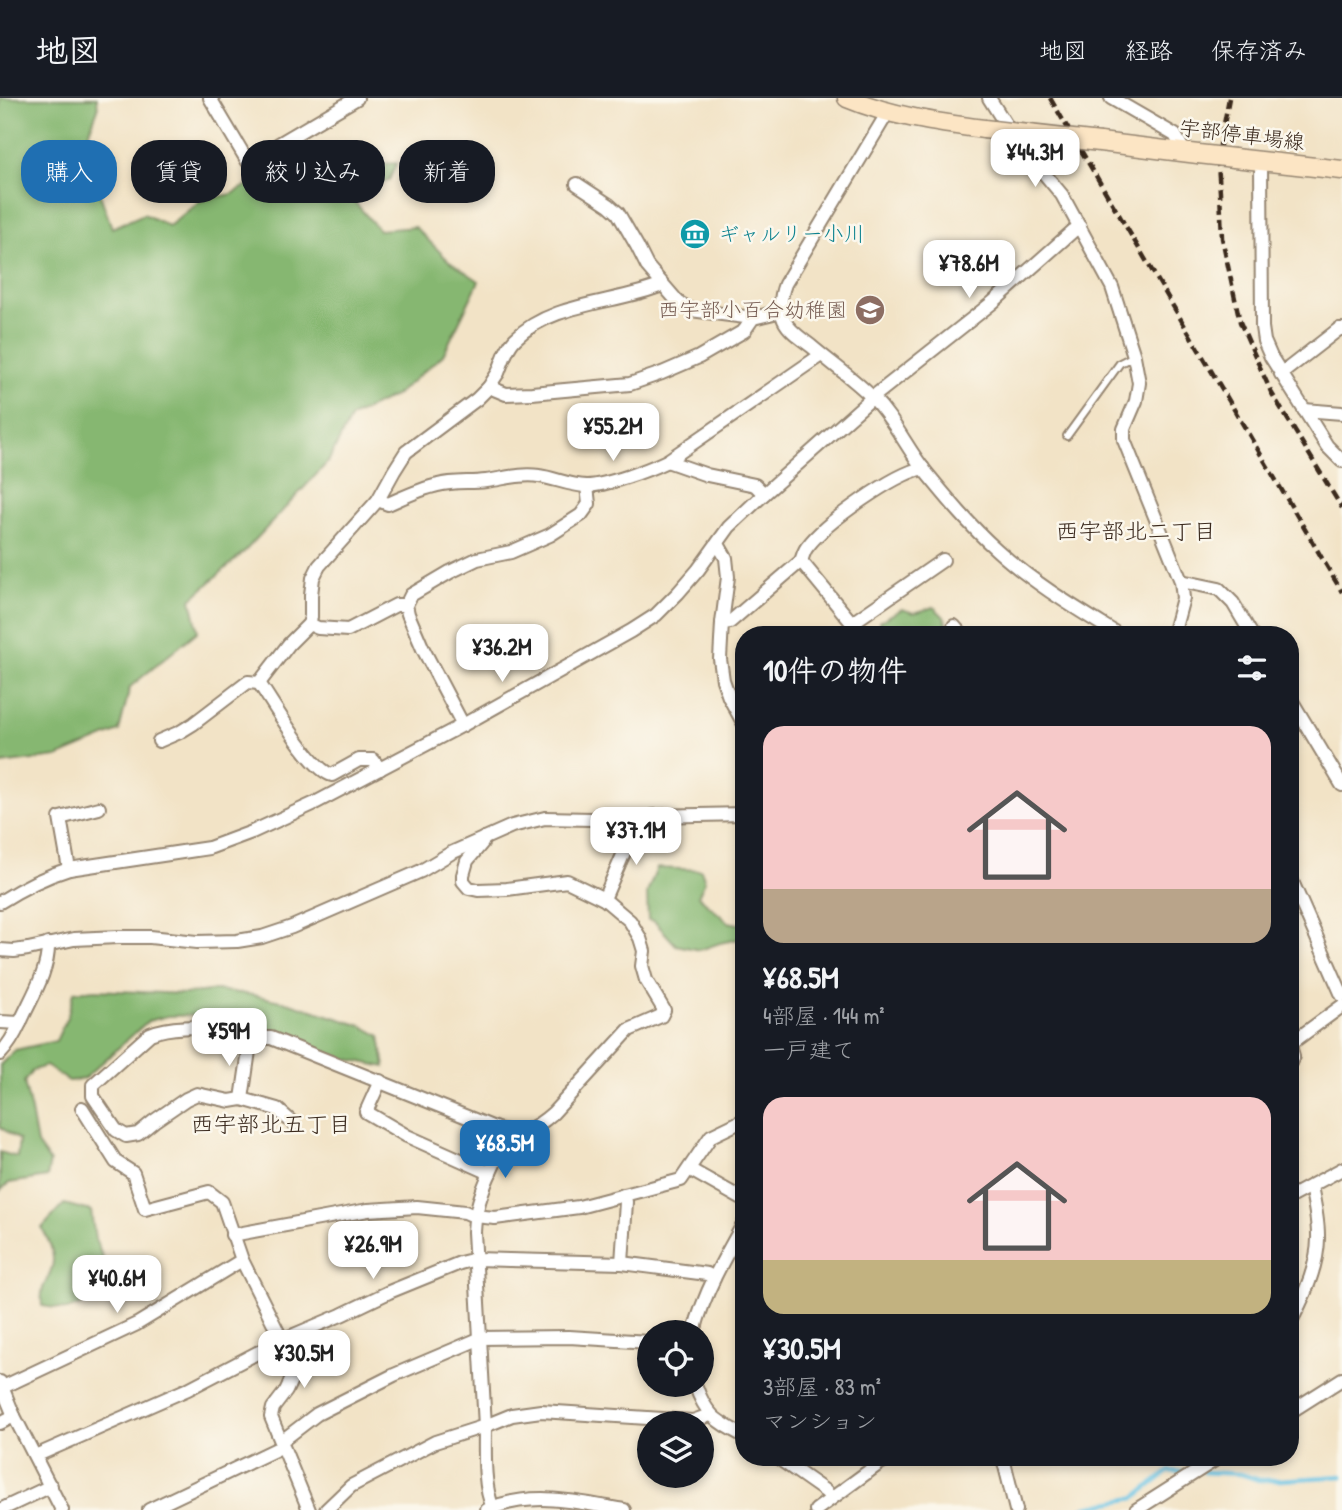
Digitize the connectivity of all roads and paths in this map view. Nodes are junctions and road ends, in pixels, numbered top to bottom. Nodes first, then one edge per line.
1 (211, 98) edge
2 (357, 98) edge
3 (847, 98) edge
4 (989, 98) edge
5 (1111, 98) edge
6 (888, 112) junction
7 (1191, 152) junction
8 (1261, 160) junction
9 (1342, 170) edge
10 (577, 184) dead end
11 (1080, 227) junction
12 (662, 285) junction
13 (782, 311) junction
14 (753, 318) junction
15 (1342, 329) edge
16 (821, 355) junction
17 (1134, 356) junction
18 (1282, 373) junction
19 (489, 387) junction
20 (873, 397) junction
21 (1304, 410) junction
22 (1342, 413) edge
23 (1067, 436) dead end
24 (667, 461) junction
25 (1342, 461) edge
26 (923, 468) junction
27 (587, 486) junction
28 (764, 494) junction
29 (378, 500) junction
30 (718, 544) junction
31 (801, 561) junction
32 (943, 561) dead end
33 (1181, 581) junction
34 (406, 605) junction
35 (722, 623) junction
36 (309, 624) junction
37 (851, 626) edge
38 (857, 626) edge
39 (1105, 626) edge
40 (1175, 626) edge
41 (1247, 626) edge
42 (259, 682) junction
43 (735, 707) edge
44 (1299, 713) edge
45 (463, 725) junction
46 (159, 741) dead end
47 (380, 769) junction
48 (1342, 785) edge
49 (99, 808) dead end
50 (735, 814) edge
51 (638, 820) junction
52 (484, 838) junction
53 (69, 869) junction
54 (1299, 897) edge
55 (604, 899) junction
56 (0, 902) edge
57 (48, 944) junction
58 (0, 950) edge
59 (1342, 995) edge
60 (1342, 1006) edge
61 (0, 1021) edge
62 (20, 1023) junction
63 (1299, 1038) edge
64 (250, 1044) junction
65 (0, 1054) edge
66 (380, 1081) junction
67 (242, 1099) junction
68 (82, 1108) dead end
69 (293, 1124) dead end
70 (735, 1124) edge
71 (509, 1132) junction
72 (689, 1169) junction
73 (1342, 1170) edge
74 (490, 1173) junction
75 (1311, 1186) junction
76 (1299, 1192) edge
77 (624, 1195) junction
78 (735, 1195) edge
79 (474, 1216) junction
80 (232, 1235) junction
81 (735, 1240) edge
82 (476, 1259) junction
83 (242, 1260) junction
84 (622, 1263) junction
85 (714, 1278) junction
86 (1299, 1303) edge
87 (697, 1320) edge
88 (481, 1338) junction
89 (282, 1340) junction
90 (637, 1341) edge
91 (1342, 1379) edge
92 (1, 1385) edge
93 (1299, 1406) edge
94 (15, 1416) junction
95 (637, 1417) edge
96 (714, 1417) edge
97 (0, 1423) edge
98 (485, 1426) junction
99 (735, 1430) edge
100 (282, 1443) junction
101 (35, 1457) junction
102 (790, 1466) edge
103 (876, 1466) edge
104 (1003, 1466) edge
105 (1205, 1466) edge
106 (51, 1486) junction
107 (832, 1499) junction
108 (490, 1509) edge
109 (0, 1510) edge
110 (62, 1510) edge
111 (149, 1510) edge
112 (309, 1510) edge
113 (326, 1510) edge
114 (624, 1510) edge
115 (816, 1510) edge
116 (1016, 1510) edge
117 (1136, 1510) edge

1 - 2 street
3 - 6 main road, 宇部停車場線
4 - 11 street
5 - 7 street
6 - 7 main road, 宇部停車場線, bridge
6 - 13 street
7 - 8 main road, 宇部停車場線, bridge
8 - 9 main road, 宇部停車場線
8 - 18 street
10 - 12 street
11 - 17 street
11 - 20 street
12 - 14 street
12 - 19 street
13 - 14 street
13 - 16 street
14 - 19 street
15 - 18 street
16 - 20 street
16 - 24 street
17 - 23 lane
17 - 33 street
18 - 21 street
19 - 29 street
20 - 26 street
20 - 28 street
21 - 22 street
21 - 25 street
24 - 27 street
24 - 28 street
26 - 31 street
26 - 39 street
27 - 29 street
27 - 34 street
28 - 30 street
29 - 36 street
30 - 35 street
30 - 45 street
31 - 35 street
31 - 37 street
32 - 38 street
33 - 40 street
33 - 41 street
34 - 36 street
34 - 45 street
35 - 43 street
36 - 42 street
42 - 46 street
42 - 47 street
44 - 48 street
45 - 47 street
47 - 53 street
49 - 53 street
50 - 51 street
51 - 52 street
51 - 55 street
52 - 55 street
52 - 57 street
53 - 56 street
54 - 59 street
55 - 71 street
57 - 58 street
57 - 62 street
60 - 63 street
61 - 62 street
62 - 65 street
64 - 66 street
64 - 67 street
64 - 67 street
66 - 71 street
66 - 74 street
67 - 69 street
68 - 80 street
70 - 72 street
71 - 74 street
72 - 77 street
72 - 78 street
73 - 75 street
74 - 79 street
75 - 76 street
75 - 86 street
77 - 79 street
77 - 84 street
79 - 80 street
79 - 82 street
80 - 83 street
81 - 85 street
82 - 84 street
82 - 88 street
82 - 89 street
83 - 89 street
83 - 92 street
84 - 85 street
85 - 87 street
88 - 90 street
88 - 98 street
88 - 100 street
89 - 100 street
89 - 101 street
91 - 93 street
92 - 94 street
94 - 97 street
94 - 101 street
95 - 98 street
96 - 99 street
98 - 108 street
98 - 113 street
100 - 111 street
100 - 112 street
101 - 106 street
102 - 107 street
103 - 107 street
104 - 116 street
105 - 117 street
106 - 109 street
106 - 110 street
107 - 115 street
108 - 114 street

